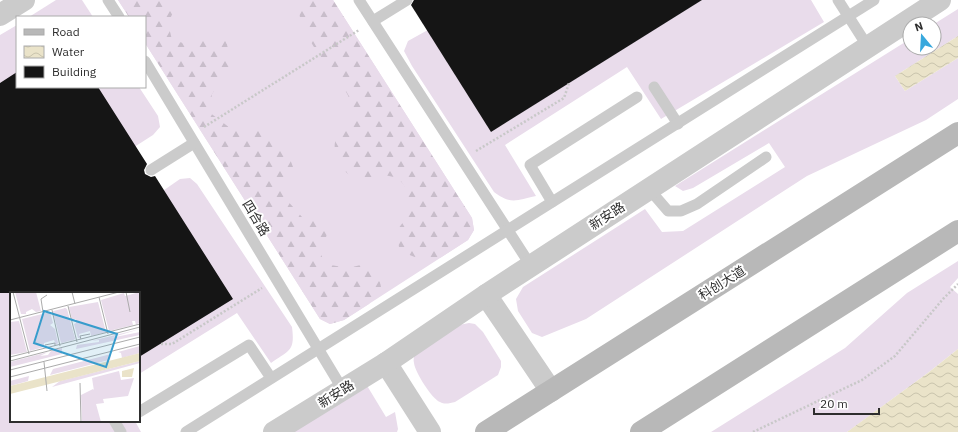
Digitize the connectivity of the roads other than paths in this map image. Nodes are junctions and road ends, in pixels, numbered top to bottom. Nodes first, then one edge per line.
1 (24, 0) edge
2 (108, 0) edge
3 (359, 0) edge
4 (407, 0) edge
5 (838, 0) edge
6 (874, 0) edge
7 (940, 0) edge
8 (0, 15) edge
9 (118, 16) edge
10 (849, 16) junction
11 (373, 21) junction
12 (868, 47) junction
13 (146, 63) edge
14 (654, 87) dead end
15 (638, 97) dead end
16 (678, 124) junction
17 (958, 133) edge
18 (192, 140) junction
19 (766, 157) dead end
20 (151, 170) dead end
21 (649, 189) junction
22 (552, 202) junction
23 (508, 230) junction
24 (958, 232) edge
25 (531, 266) junction
26 (486, 295) junction
27 (318, 349) junction
28 (386, 363) junction
29 (271, 378) junction
30 (343, 390) junction
31 (551, 390) junction
32 (140, 411) edge
33 (186, 432) edge
34 (274, 432) edge
35 (430, 432) edge
36 (486, 432) edge
37 (641, 432) edge

1 - 8 street
2 - 9 lane
3 - 11 lane
4 - 11 lane
5 - 10 lane
6 - 10 lane
7 - 12 street, 新安路
10 - 12 lane
10 - 16 lane
11 - 23 lane
12 - 21 street, 新安路
13 - 18 lane, 四合路
14 - 16 lane
15 - 22 lane
16 - 22 lane
17 - 31 main road, 科创大道
18 - 20 lane
18 - 27 lane, 四合路
19 - 21 lane
21 - 25 street, 新安路
22 - 23 lane
23 - 25 lane
23 - 27 lane
24 - 37 main road
25 - 26 street, 新安路
26 - 28 street, 新安路
26 - 31 street
27 - 29 lane
27 - 30 lane, 四合路
28 - 30 street, 新安路
28 - 35 street
29 - 32 lane
29 - 33 lane
30 - 34 street, 新安路
31 - 36 main road, 科创大道

